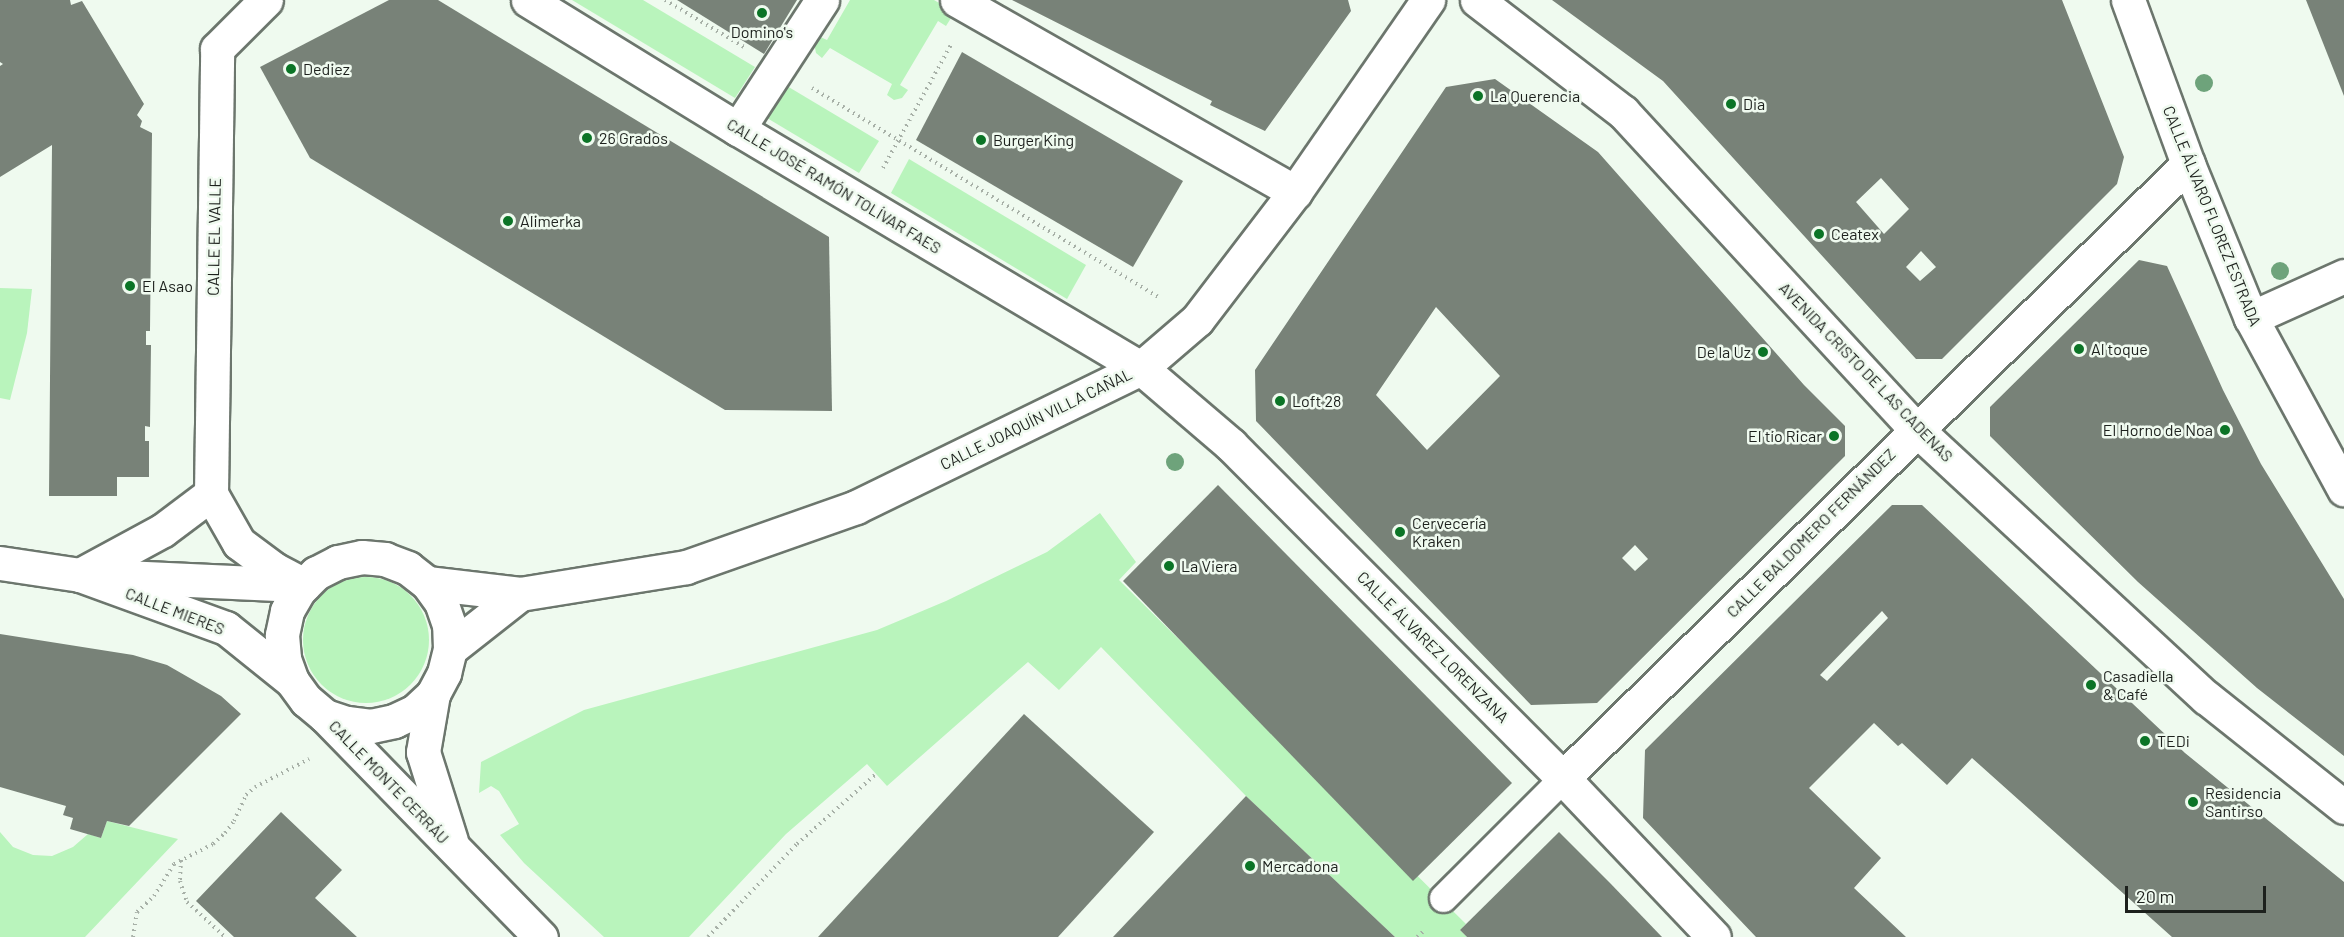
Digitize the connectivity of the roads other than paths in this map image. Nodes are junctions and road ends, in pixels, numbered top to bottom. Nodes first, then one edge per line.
1 (266, 0) edge
2 (528, 0) edge
3 (822, 0) edge
4 (1428, 0) edge
5 (1478, 0) edge
6 (2128, 0) edge
7 (964, 4) edge
8 (738, 129) junction
9 (2188, 164) junction
10 (1294, 192) junction
11 (2344, 276) edge
12 (2251, 318) junction
13 (1141, 368) junction
14 (1916, 429) junction
15 (2344, 489) edge
16 (211, 494) junction
17 (0, 563) edge
18 (80, 575) junction
19 (427, 583) junction
20 (304, 585) junction
21 (520, 594) junction
22 (450, 649) junction
23 (292, 681) junction
24 (433, 694) junction
25 (325, 716) junction
26 (1563, 778) junction
27 (2344, 807) edge
28 (453, 849) junction
29 (1443, 898) dead end
30 (541, 937) edge
31 (1714, 937) edge

1 - 16 street, CALLE EL VALLE
2 - 8 street, CALLE JOSÉ RAMÓN TOLÍVAR FAES
3 - 8 street
4 - 10 street, CALLE JOAQUÍN VILLA CAÑAL
5 - 14 street, AVENIDA CRISTO DE LAS CADENAS
6 - 9 street, CALLE ÁLVARO FLOREZ ESTRADA
7 - 10 street
8 - 13 street, CALLE JOSÉ RAMÓN TOLÍVAR FAES
9 - 12 street, CALLE ÁLVARO FLOREZ ESTRADA
9 - 14 street, CALLE BALDOMERO FERNÁNDEZ
10 - 13 street, CALLE JOAQUÍN VILLA CAÑAL
11 - 12 street
12 - 15 street, CALLE ÁLVARO FLOREZ ESTRADA
13 - 21 street, CALLE JOAQUÍN VILLA CAÑAL
13 - 26 street, CALLE ÁLVAREZ LORENZANA
14 - 26 street, CALLE BALDOMERO FERNÁNDEZ
14 - 27 street, AVENIDA CRISTO DE LAS CADENAS
16 - 18 street
16 - 20 street
17 - 18 street, CALLE MIERES
18 - 20 street, CALLE MIERES
18 - 23 street, CALLE MIERES
19 - 20 street, CALLE MIERES
19 - 21 street, CALLE MIERES
19 - 22 street, CALLE MIERES
20 - 23 street, CALLE MIERES
21 - 22 street
22 - 24 street, CALLE MIERES
23 - 25 street, CALLE MIERES
24 - 25 street, CALLE MIERES
24 - 28 street, CALLE MONTE CERRÁU
25 - 28 street, CALLE MONTE CERRÁU
26 - 29 lane
26 - 31 street, CALLE ÁLVAREZ LORENZANA
28 - 30 street, CALLE MONTE CERRÁU

